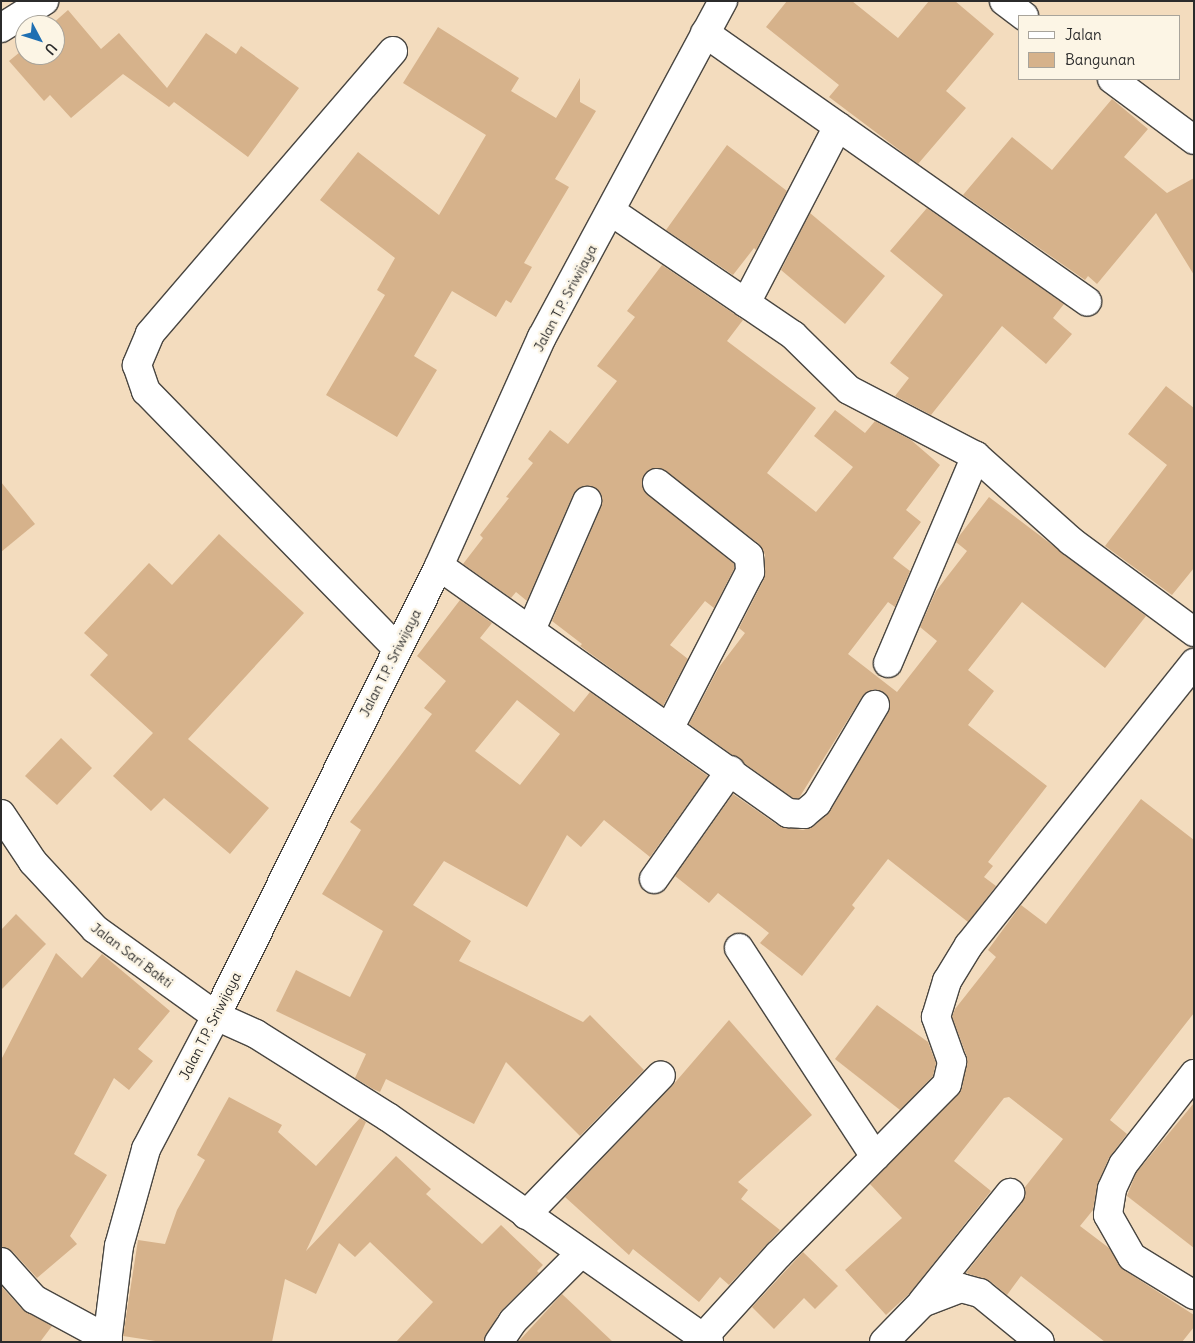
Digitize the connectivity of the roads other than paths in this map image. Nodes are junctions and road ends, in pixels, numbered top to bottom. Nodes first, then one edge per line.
1 (44, 1) edge
2 (723, 1) edge
3 (1004, 1) edge
4 (1023, 15) edge
5 (1, 28) edge
6 (705, 33) junction
7 (393, 51) dead end
8 (1113, 80) edge
9 (838, 126) junction
10 (1192, 134) edge
11 (612, 212) junction
12 (1087, 301) dead end
13 (746, 302) junction
14 (976, 456) junction
15 (657, 483) dead end
16 (587, 501) dead end
17 (439, 566) junction
18 (531, 630) junction
19 (1194, 632) edge
20 (397, 648) junction
21 (888, 663) dead end
22 (1194, 663) edge
23 (875, 705) dead end
24 (670, 727) junction
25 (731, 770) junction
26 (1, 814) edge
27 (654, 879) dead end
28 (739, 948) dead end
29 (216, 1016) junction
30 (660, 1075) dead end
31 (1192, 1079) edge
32 (875, 1157) junction
33 (1010, 1193) dead end
34 (526, 1215) junction
35 (581, 1253) junction
36 (1, 1262) edge
37 (1194, 1295) edge
38 (922, 1303) junction
39 (107, 1340) edge
40 (704, 1340) edge
41 (499, 1342) edge
42 (884, 1342) edge
43 (1040, 1342) edge

1 - 5 street
2 - 6 street, Jalan T.P. Sriwijaya
3 - 4 street
6 - 9 street
6 - 11 street, Jalan T.P. Sriwijaya
7 - 20 street
8 - 10 street
9 - 12 street
9 - 13 street
11 - 13 street
11 - 17 street, Jalan T.P. Sriwijaya
13 - 14 street
14 - 19 street
14 - 21 street
15 - 24 street
16 - 18 street
17 - 18 street
17 - 20 street, Jalan T.P. Sriwijaya
18 - 24 street
20 - 29 street, Jalan T.P. Sriwijaya
22 - 32 street
23 - 25 street
24 - 25 street
25 - 27 street
26 - 29 street, Jalan Sari Bakti
28 - 32 street
29 - 34 street, Jalan Sari Bakti
29 - 39 street, Jalan T.P. Sriwijaya
30 - 34 street
31 - 37 street
32 - 40 street
33 - 38 street
34 - 35 street, Jalan Sari Bakti
35 - 40 street, Jalan Sari Bakti
35 - 41 street
36 - 39 street
38 - 42 street
38 - 43 street

